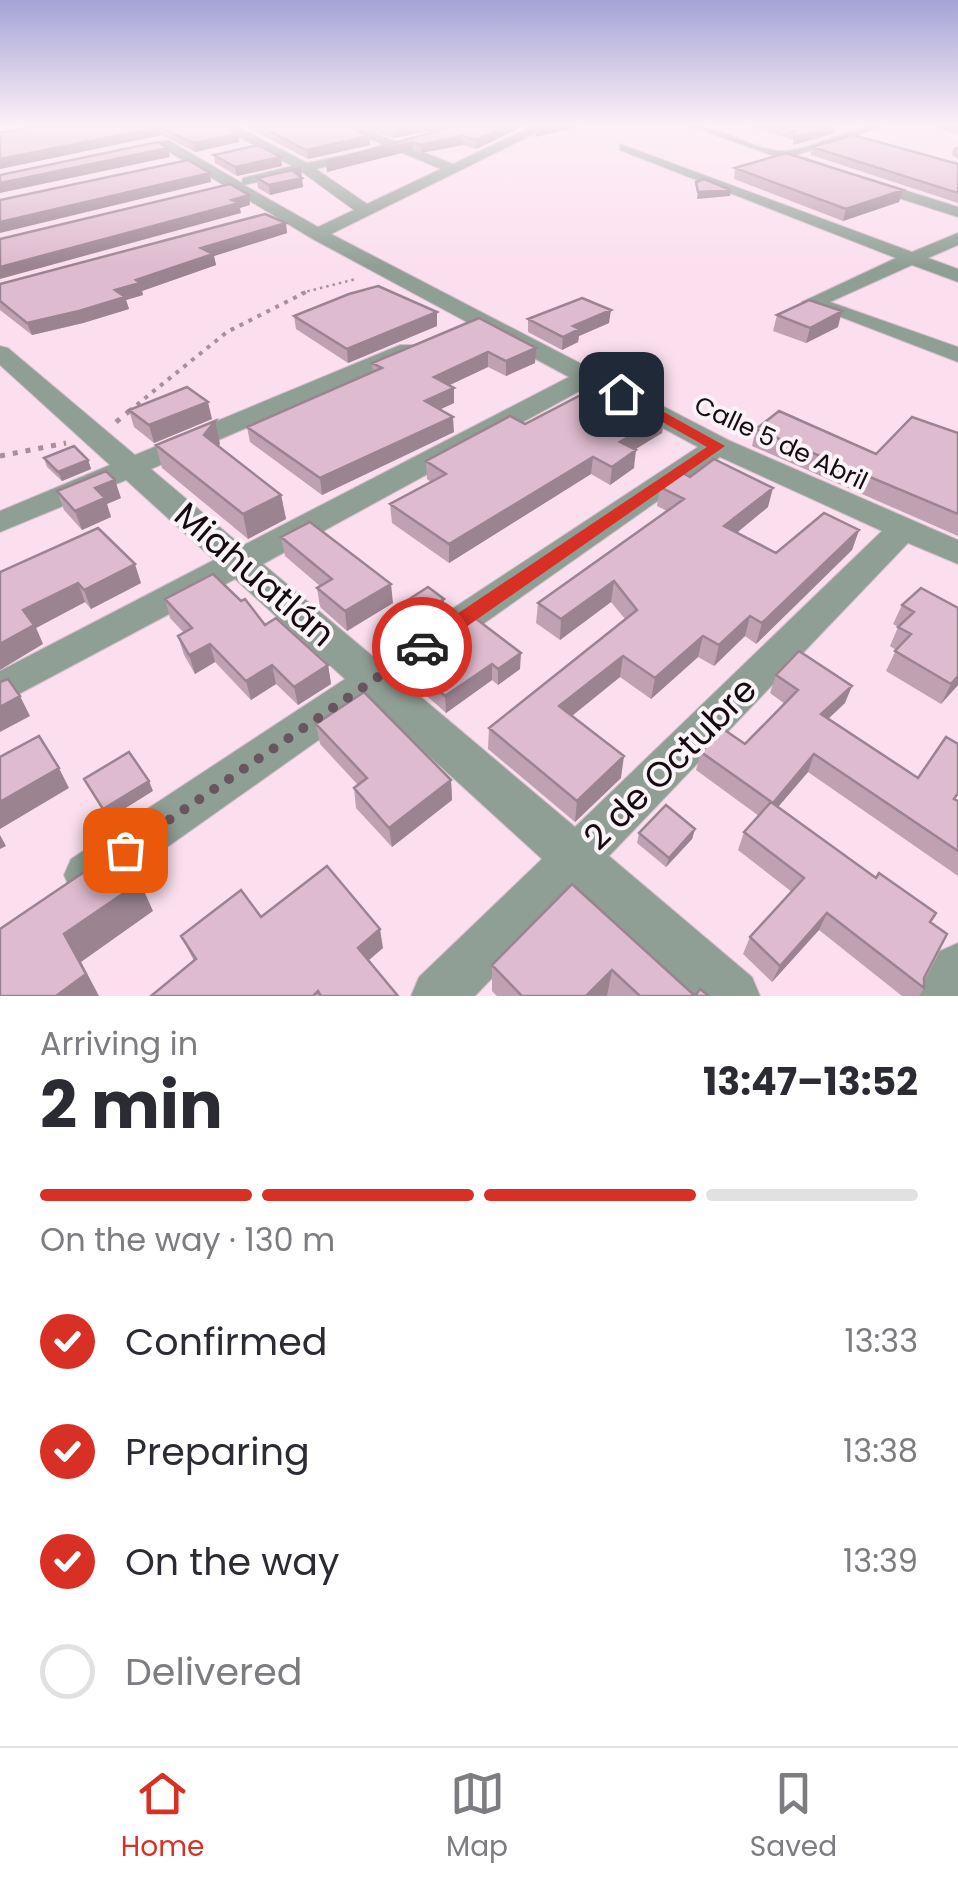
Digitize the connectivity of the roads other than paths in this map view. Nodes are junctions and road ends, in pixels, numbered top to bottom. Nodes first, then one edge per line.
1 (207, 172) edge
2 (281, 172) edge
3 (312, 172) edge
4 (446, 172) edge
5 (690, 172) edge
6 (726, 173) dead end
7 (852, 178) edge
8 (707, 179) junction
9 (225, 186) junction
10 (366, 211) junction
11 (958, 212) edge
12 (316, 234) junction
13 (958, 238) edge
14 (912, 258) junction
15 (958, 276) edge
16 (480, 320) junction
17 (0, 354) edge
18 (958, 355) edge
19 (589, 376) junction
20 (718, 446) junction
21 (134, 468) junction
22 (0, 522) edge
23 (902, 530) junction
24 (958, 554) edge
25 (241, 561) junction
26 (374, 679) junction
27 (0, 689) edge
28 (576, 858) junction
29 (65, 890) edge
30 (958, 969) edge
31 (438, 996) edge
32 (732, 996) edge
33 (943, 996) edge

1 - 9 street, Calle 5 de Abril
2 - 9 street
3 - 10 street
4 - 10 street
5 - 8 street
6 - 8 street
7 - 11 street
8 - 14 street
9 - 12 street, Calle 5 de Abril
10 - 12 street
12 - 16 street, Calle 5 de Abril
13 - 14 street
14 - 15 street
14 - 18 street
16 - 19 street, Calle 5 de Abril
16 - 21 street
17 - 21 street, Miahuatlán
19 - 20 street, Calle 5 de Abril
19 - 25 street
20 - 23 street, Calle 5 de Abril
20 - 26 street
21 - 22 street
21 - 25 street, Miahuatlán
23 - 24 street, Calle 5 de Abril
23 - 28 street, 2 de Octubre
25 - 26 street, Miahuatlán
25 - 27 street
26 - 28 street, Miahuatlán
26 - 29 street
28 - 31 street, 2 de Octubre
28 - 32 street, Miahuatlán
30 - 33 street

